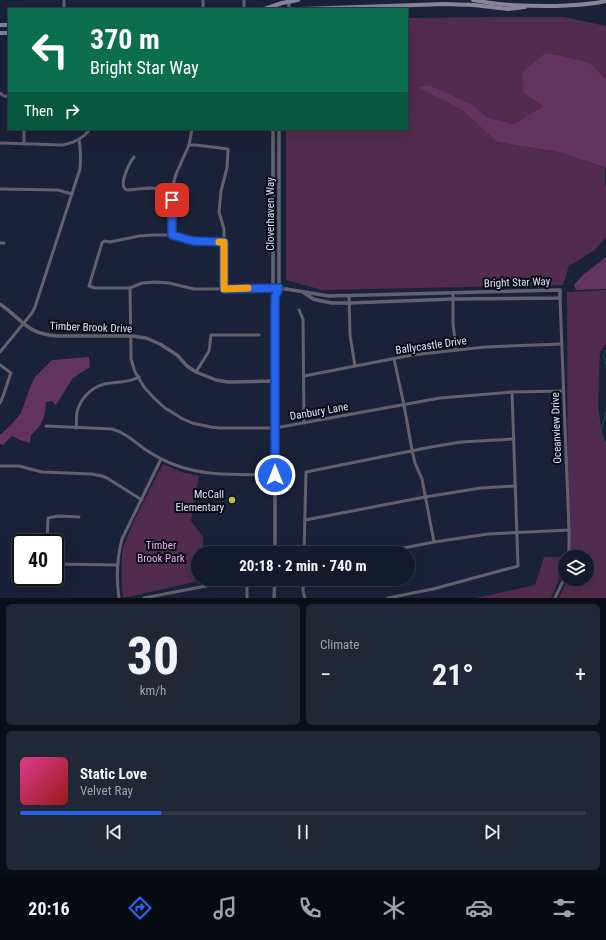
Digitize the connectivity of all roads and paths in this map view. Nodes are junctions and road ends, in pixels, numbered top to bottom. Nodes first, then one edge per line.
1 (298, 0) edge
2 (474, 0) edge
3 (289, 1) edge
4 (606, 1) edge
5 (444, 2) edge
6 (525, 6) junction
7 (267, 8) edge
8 (321, 8) edge
9 (24, 130) edge
10 (90, 130) edge
11 (192, 130) edge
12 (273, 130) edge
13 (279, 130) edge
14 (79, 140) junction
15 (0, 143) edge
16 (24, 144) junction
17 (189, 146) junction
18 (134, 157) dead end
19 (172, 188) junction
20 (0, 189) edge
21 (72, 194) junction
22 (172, 235) junction
23 (224, 242) junction
24 (130, 288) junction
25 (273, 288) junction
26 (279, 288) junction
27 (224, 289) junction
28 (303, 292) junction
29 (453, 293) junction
30 (349, 296) junction
31 (275, 297) junction
32 (560, 298) junction
33 (453, 299) junction
34 (349, 303) junction
35 (0, 304) edge
36 (299, 310) dead end
37 (23, 324) junction
38 (259, 335) dead end
39 (131, 336) junction
40 (562, 344) junction
41 (456, 350) junction
42 (0, 352) edge
43 (394, 359) junction
44 (0, 365) edge
45 (355, 366) junction
46 (196, 372) junction
47 (304, 376) junction
48 (139, 378) junction
49 (274, 381) junction
50 (564, 391) junction
51 (512, 392) junction
52 (0, 403) edge
53 (404, 405) junction
54 (304, 423) junction
55 (46, 426) dead end
56 (76, 428) junction
57 (275, 428) junction
58 (514, 439) junction
59 (412, 450) junction
60 (162, 459) junction
61 (0, 466) edge
62 (275, 475) junction
63 (516, 486) junction
64 (425, 497) junction
65 (142, 500) junction
66 (79, 517) dead end
67 (305, 520) junction
68 (569, 530) junction
69 (518, 532) junction
70 (47, 534) edge
71 (434, 542) junction
72 (274, 546) edge
73 (304, 546) edge
74 (414, 546) edge
75 (569, 550) edge
76 (64, 564) edge
77 (118, 565) junction
78 (201, 586) edge
79 (247, 586) edge
80 (274, 586) edge
81 (303, 586) edge
82 (561, 586) edge
83 (119, 598) edge
84 (144, 598) edge
85 (247, 598) edge
86 (274, 598) edge
87 (305, 598) edge
88 (388, 598) edge
89 (555, 598) edge

1 - 3 main road
2 - 6 main road
3 - 7 main road
4 - 6 main road
5 - 6 main road
5 - 8 main road
9 - 16 street
10 - 14 street
11 - 17 street
12 - 25 street, Cloverhaven Way
13 - 26 street, Cloverhaven Way
14 - 16 street
14 - 21 street
15 - 16 street
17 - 19 street
17 - 23 street
18 - 19 street
19 - 22 street
20 - 21 street
21 - 37 street
22 - 23 street
22 - 24 street, Bright Star Way
23 - 27 street
24 - 27 street, Bright Star Way
24 - 39 street, Danbury Lane
25 - 26 street, Bright Star Way
25 - 27 street, Bright Star Way
25 - 31 street, Cloverhaven Way
26 - 28 street, Bright Star Way
26 - 31 street, Cloverhaven Way
28 - 30 street, Bright Star Way
28 - 34 street, Bright Star Way
29 - 30 street, Bright Star Way
29 - 32 street, Bright Star Way
29 - 33 street
30 - 34 street
31 - 49 street, Cloverhaven Way
32 - 33 street, Bright Star Way
32 - 40 street, Oceanview Drive
33 - 34 street, Bright Star Way
33 - 41 street
34 - 45 street
35 - 37 street, Timber Brook Drive
36 - 47 street
37 - 39 street, Timber Brook Drive
37 - 42 street
38 - 46 street
39 - 46 street, Timber Brook Drive
39 - 48 street, Danbury Lane
40 - 41 street, Ballycastle Drive
40 - 50 street, Oceanview Drive
41 - 43 street, Ballycastle Drive
43 - 45 street, Ballycastle Drive
43 - 53 street
44 - 52 street
45 - 47 street, Ballycastle Drive
46 - 49 street, Timber Brook Drive
47 - 54 street
48 - 56 street
48 - 57 street, Danbury Lane
49 - 57 street, Cloverhaven Way
50 - 51 street, Danbury Lane
50 - 68 street, Oceanview Drive
51 - 53 street, Danbury Lane
51 - 58 street
53 - 54 street, Danbury Lane
53 - 59 street
54 - 57 street, Danbury Lane
55 - 56 street
56 - 60 street
57 - 62 street, Cloverhaven Way
58 - 59 street
58 - 63 street
59 - 64 street
59 - 67 street
60 - 62 street
60 - 65 street
61 - 65 street
62 - 72 street, Cloverhaven Way
63 - 64 street
63 - 69 street
64 - 67 street
64 - 71 street
65 - 77 street
66 - 70 street
67 - 73 street
68 - 69 street
68 - 75 street, Oceanview Drive
69 - 71 street
69 - 88 street
71 - 74 street
76 - 77 street
77 - 83 street
78 - 84 street
79 - 85 street
80 - 86 street
81 - 87 street
82 - 89 street

